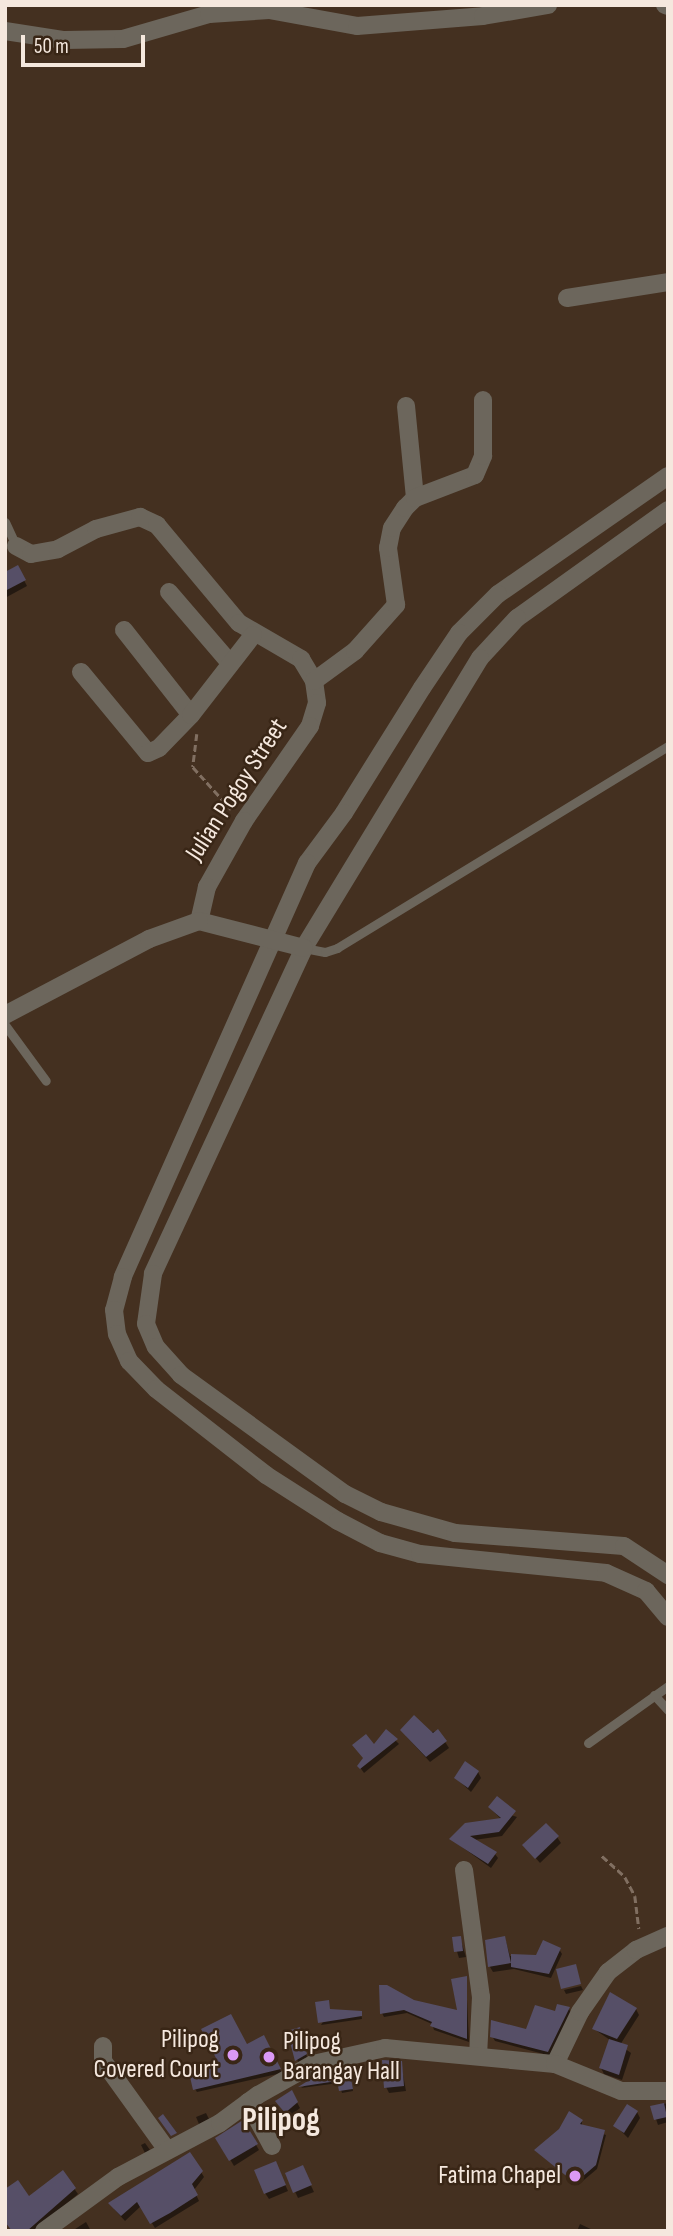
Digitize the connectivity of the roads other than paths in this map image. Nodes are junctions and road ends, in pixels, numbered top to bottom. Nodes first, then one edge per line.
1 (548, 5) edge
2 (485, 11) edge
3 (5, 31) edge
4 (668, 282) edge
5 (567, 298) dead end
6 (483, 400) dead end
7 (407, 406) dead end
8 (668, 476) edge
9 (415, 498) junction
10 (668, 510) edge
11 (5, 522) edge
12 (16, 546) joint
13 (169, 592) dead end
14 (124, 630) dead end
15 (253, 635) junction
16 (230, 663) junction
17 (82, 672) dead end
18 (314, 681) junction
19 (191, 715) junction
20 (668, 746) edge
21 (199, 921) junction
22 (273, 943) junction
23 (304, 948) junction
24 (5, 1015) edge
25 (5, 1025) edge
26 (46, 1081) dead end
27 (668, 1575) edge
28 (668, 1617) edge
29 (668, 1686) edge
30 (654, 1695) junction
31 (668, 1710) edge
32 (588, 1743) dead end
33 (464, 1870) dead end
34 (668, 1936) edge
35 (103, 2046) dead end
36 (478, 2056) junction
37 (555, 2064) junction
38 (668, 2091) edge
39 (248, 2102) junction
40 (272, 2146) dead end
41 (167, 2150) junction
42 (44, 2231) edge

1 - 2 street
2 - 3 street
4 - 5 street
6 - 9 street
7 - 9 street
8 - 22 street
9 - 18 street
10 - 23 street
11 - 12 lane
12 - 15 street
13 - 16 street
14 - 19 street
15 - 16 street
15 - 18 street
16 - 19 street
17 - 19 street
18 - 21 street, Julian Pogoy Street
20 - 23 lane
21 - 22 street
21 - 24 street
22 - 23 street
22 - 28 street
23 - 27 street
25 - 26 lane
29 - 30 lane
30 - 31 lane
30 - 32 lane
33 - 36 street
34 - 37 street
35 - 41 street
36 - 37 street
36 - 39 street
37 - 38 street
39 - 40 street
39 - 41 street
41 - 42 street

